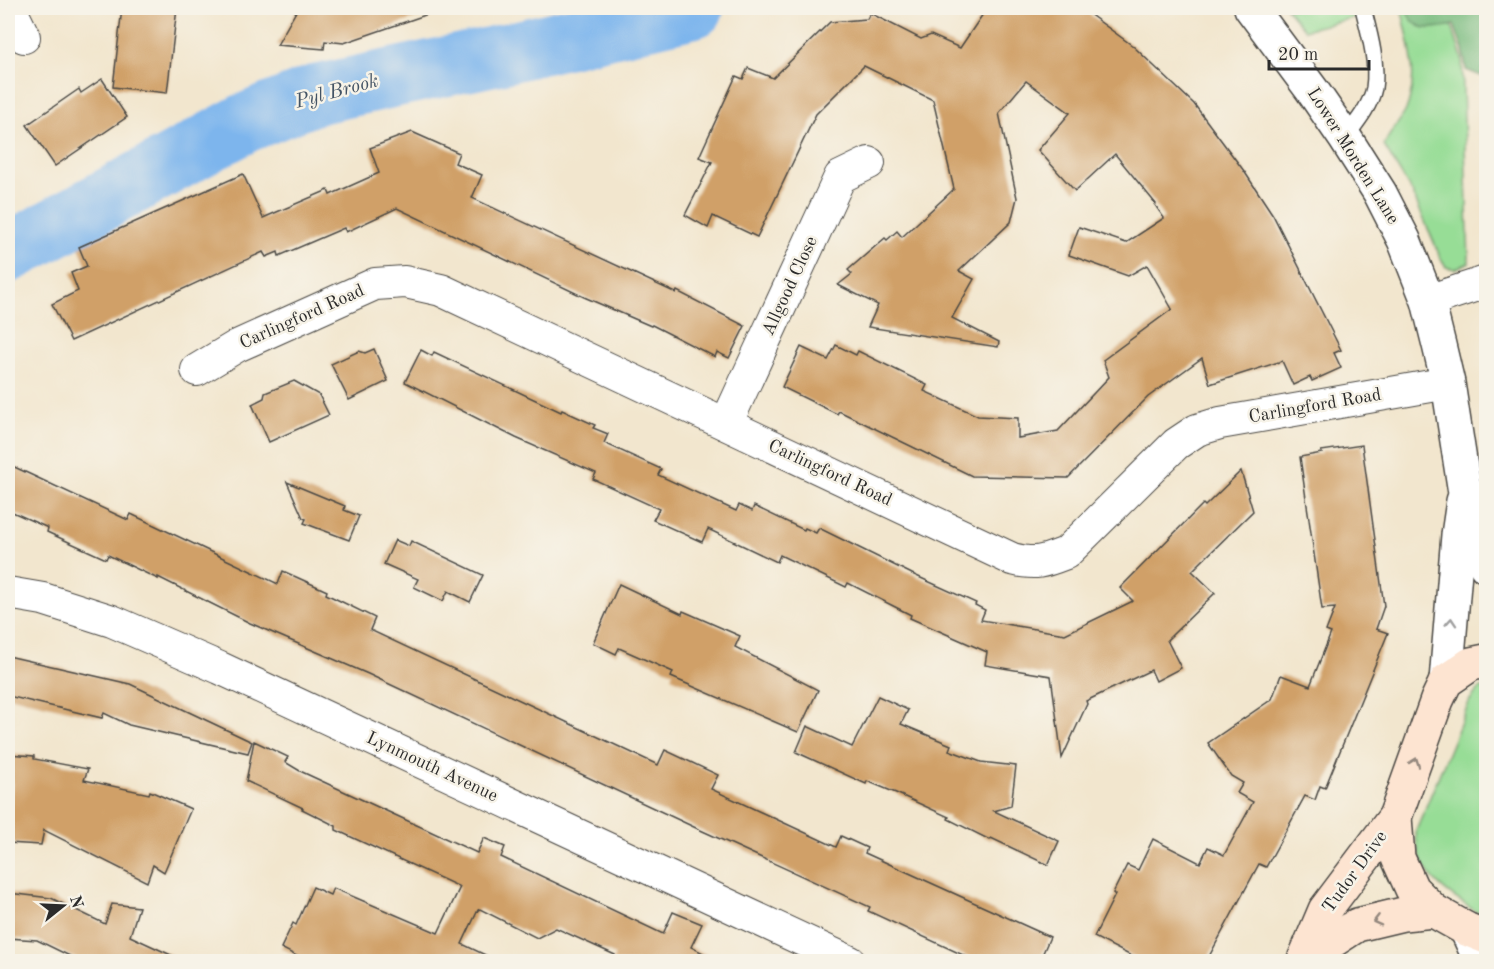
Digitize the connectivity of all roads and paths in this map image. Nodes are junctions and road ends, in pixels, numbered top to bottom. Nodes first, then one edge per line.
1 (10, 8) edge
2 (1251, 8) edge
3 (1363, 8) edge
4 (24, 37) dead end
5 (1345, 138) junction
6 (869, 163) dead end
7 (1486, 282) edge
8 (1428, 301) junction
9 (198, 370) dead end
10 (1448, 382) junction
11 (726, 424) junction
12 (1465, 493) junction
13 (1486, 566) edge
14 (8, 593) edge
15 (1486, 661) edge
16 (1446, 681) junction
17 (1395, 817) junction
18 (1434, 911) junction
19 (1476, 933) edge
20 (832, 958) edge
21 (1303, 962) edge
22 (1310, 962) edge
23 (1481, 962) edge

1 - 4 street
2 - 5 street, Lower Morden Lane
3 - 5 lane
5 - 8 street, Lower Morden Lane
6 - 11 street, Allgood Close
7 - 8 street
8 - 10 street, Lower Morden Lane
9 - 11 street, Carlingford Road
10 - 11 street, Carlingford Road
10 - 12 street, Lower Morden Lane
12 - 13 street, Lower Morden Lane
16 -> 12 street, Lower Morden Lane
14 - 20 street, Lynmouth Avenue
15 - 16 main road
17 -> 16 main road
17 - 18 main road
17 - 21 main road, Tudor Drive
18 - 19 main road
18 -> 22 main road, Tudor Drive
19 - 23 street

